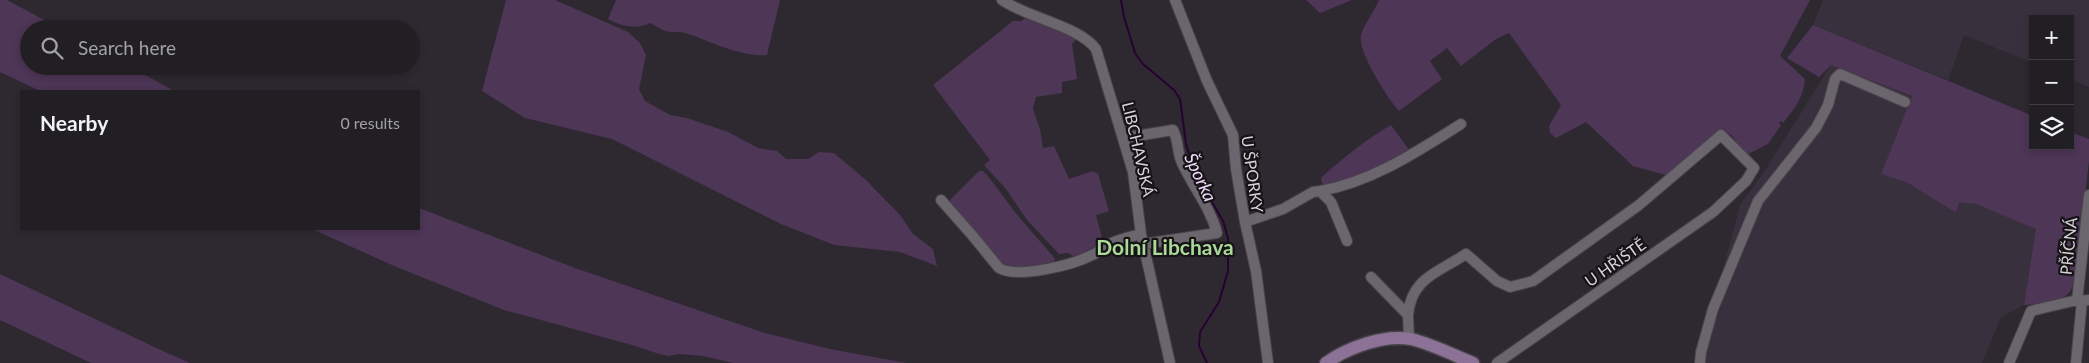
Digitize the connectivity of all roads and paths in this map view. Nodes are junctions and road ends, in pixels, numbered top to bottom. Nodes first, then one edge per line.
1 (1002, 0) edge
2 (1175, 0) edge
3 (1905, 102) dead end
4 (1461, 124) dead end
5 (1124, 138) junction
6 (1320, 191) junction
7 (2089, 195) edge
8 (941, 200) dead end
9 (1245, 222) junction
10 (1142, 239) junction
11 (1347, 241) dead end
12 (1372, 277) dead end
13 (2083, 300) edge
14 (1408, 315) junction
15 (1409, 339) junction
16 (1170, 363) edge
17 (1268, 363) edge
18 (1326, 363) edge
19 (1473, 363) edge
20 (1497, 363) edge
21 (1700, 363) edge
22 (2010, 363) edge
23 (2076, 363) edge

1 - 5 street, LIBCHAVSKÁ
2 - 9 street, U ŠPORKY
3 - 21 street
4 - 6 street
5 - 10 street, LIBCHAVSKÁ
5 - 10 street
6 - 9 street
6 - 11 street
7 - 13 street, PŘÍČNÁ
8 - 10 street
9 - 17 street, U ŠPORKY
10 - 16 street, LIBCHAVSKÁ
12 - 14 street
13 - 22 street
13 - 23 street, PŘÍČNÁ
14 - 15 street
14 - 20 street, U HŘIŠTĚ
15 - 18 main road
15 - 19 main road

